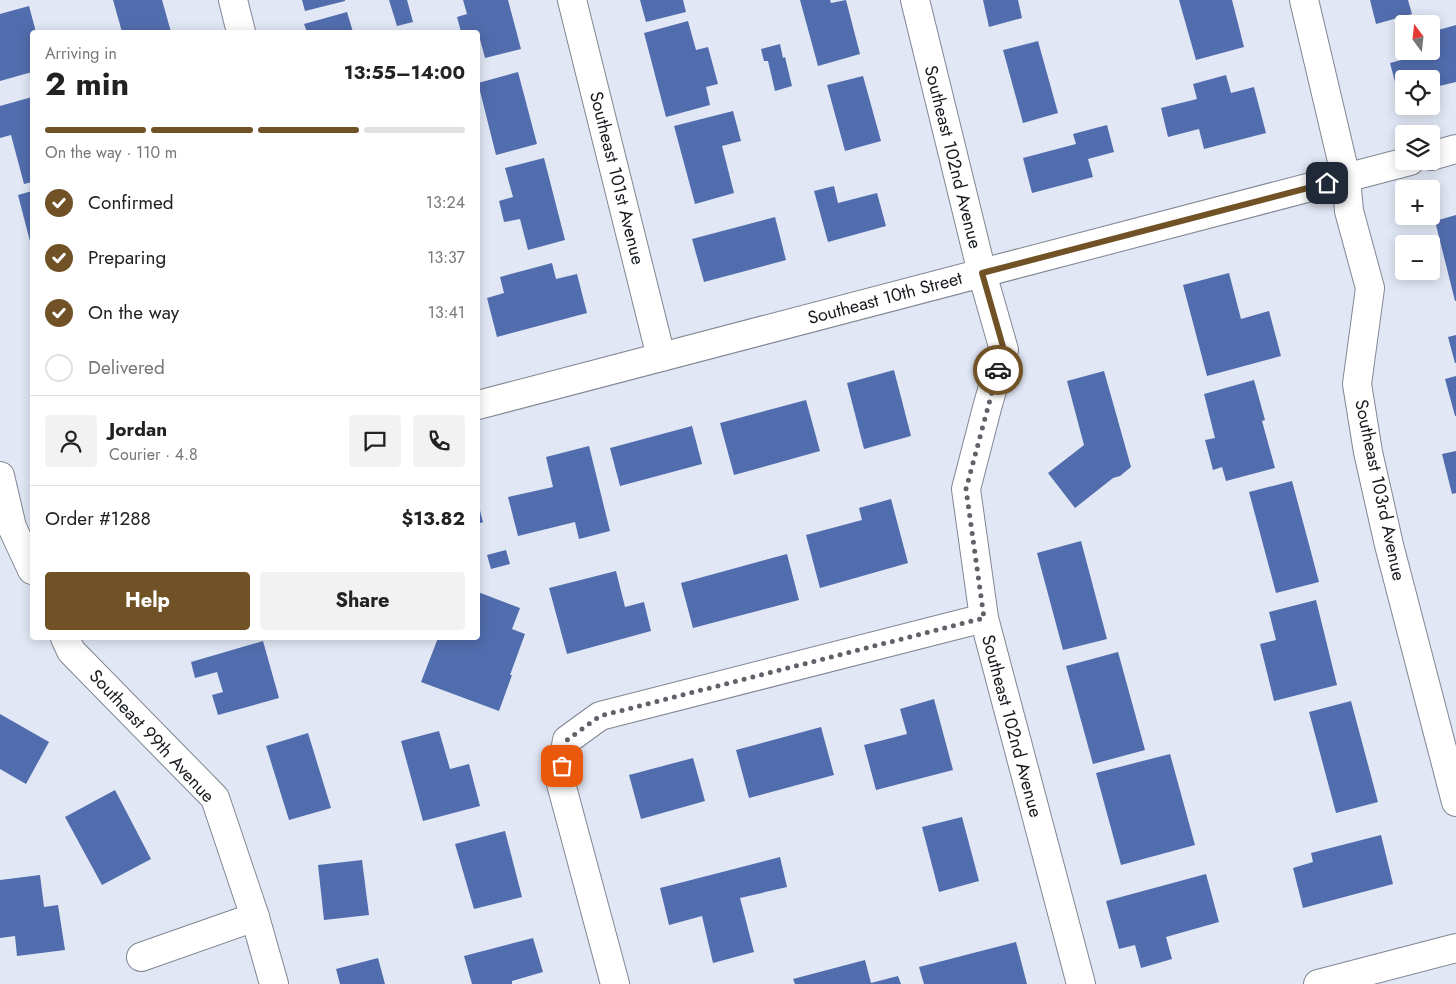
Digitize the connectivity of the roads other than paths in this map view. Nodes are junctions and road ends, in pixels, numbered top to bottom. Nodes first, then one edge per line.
1 (233, 0) edge
2 (572, 0) edge
3 (915, 0) edge
4 (1304, 0) edge
5 (240, 30) edge
6 (1456, 149) edge
7 (1440, 153) edge
8 (1395, 165) edge
9 (1346, 178) junction
10 (982, 273) junction
11 (661, 357) junction
12 (480, 404) edge
13 (0, 476) edge
14 (15, 526) edge
15 (30, 565) edge
16 (984, 618) junction
17 (66, 640) edge
18 (1456, 802) edge
19 (255, 917) junction
20 (1456, 948) edge
21 (141, 957) dead end
22 (274, 984) edge
23 (615, 984) edge
24 (1081, 984) edge
25 (1318, 984) edge

1 - 5 street
2 - 11 street, Southeast 101st Avenue
3 - 10 street, Southeast 102nd Avenue
4 - 9 street, Southeast 103rd Avenue
6 - 7 street
8 - 9 street, Southeast 10th Street
9 - 10 street, Southeast 10th Street
9 - 18 street, Southeast 103rd Avenue
10 - 11 street, Southeast 10th Street
10 - 16 street, Southeast 102nd Avenue
11 - 12 street, Southeast 10th Street
13 - 14 street
14 - 15 street
16 - 23 street
16 - 24 street, Southeast 102nd Avenue
17 - 19 street, Southeast 99th Avenue
19 - 21 street
19 - 22 street, Southeast 99th Avenue
20 - 25 street

